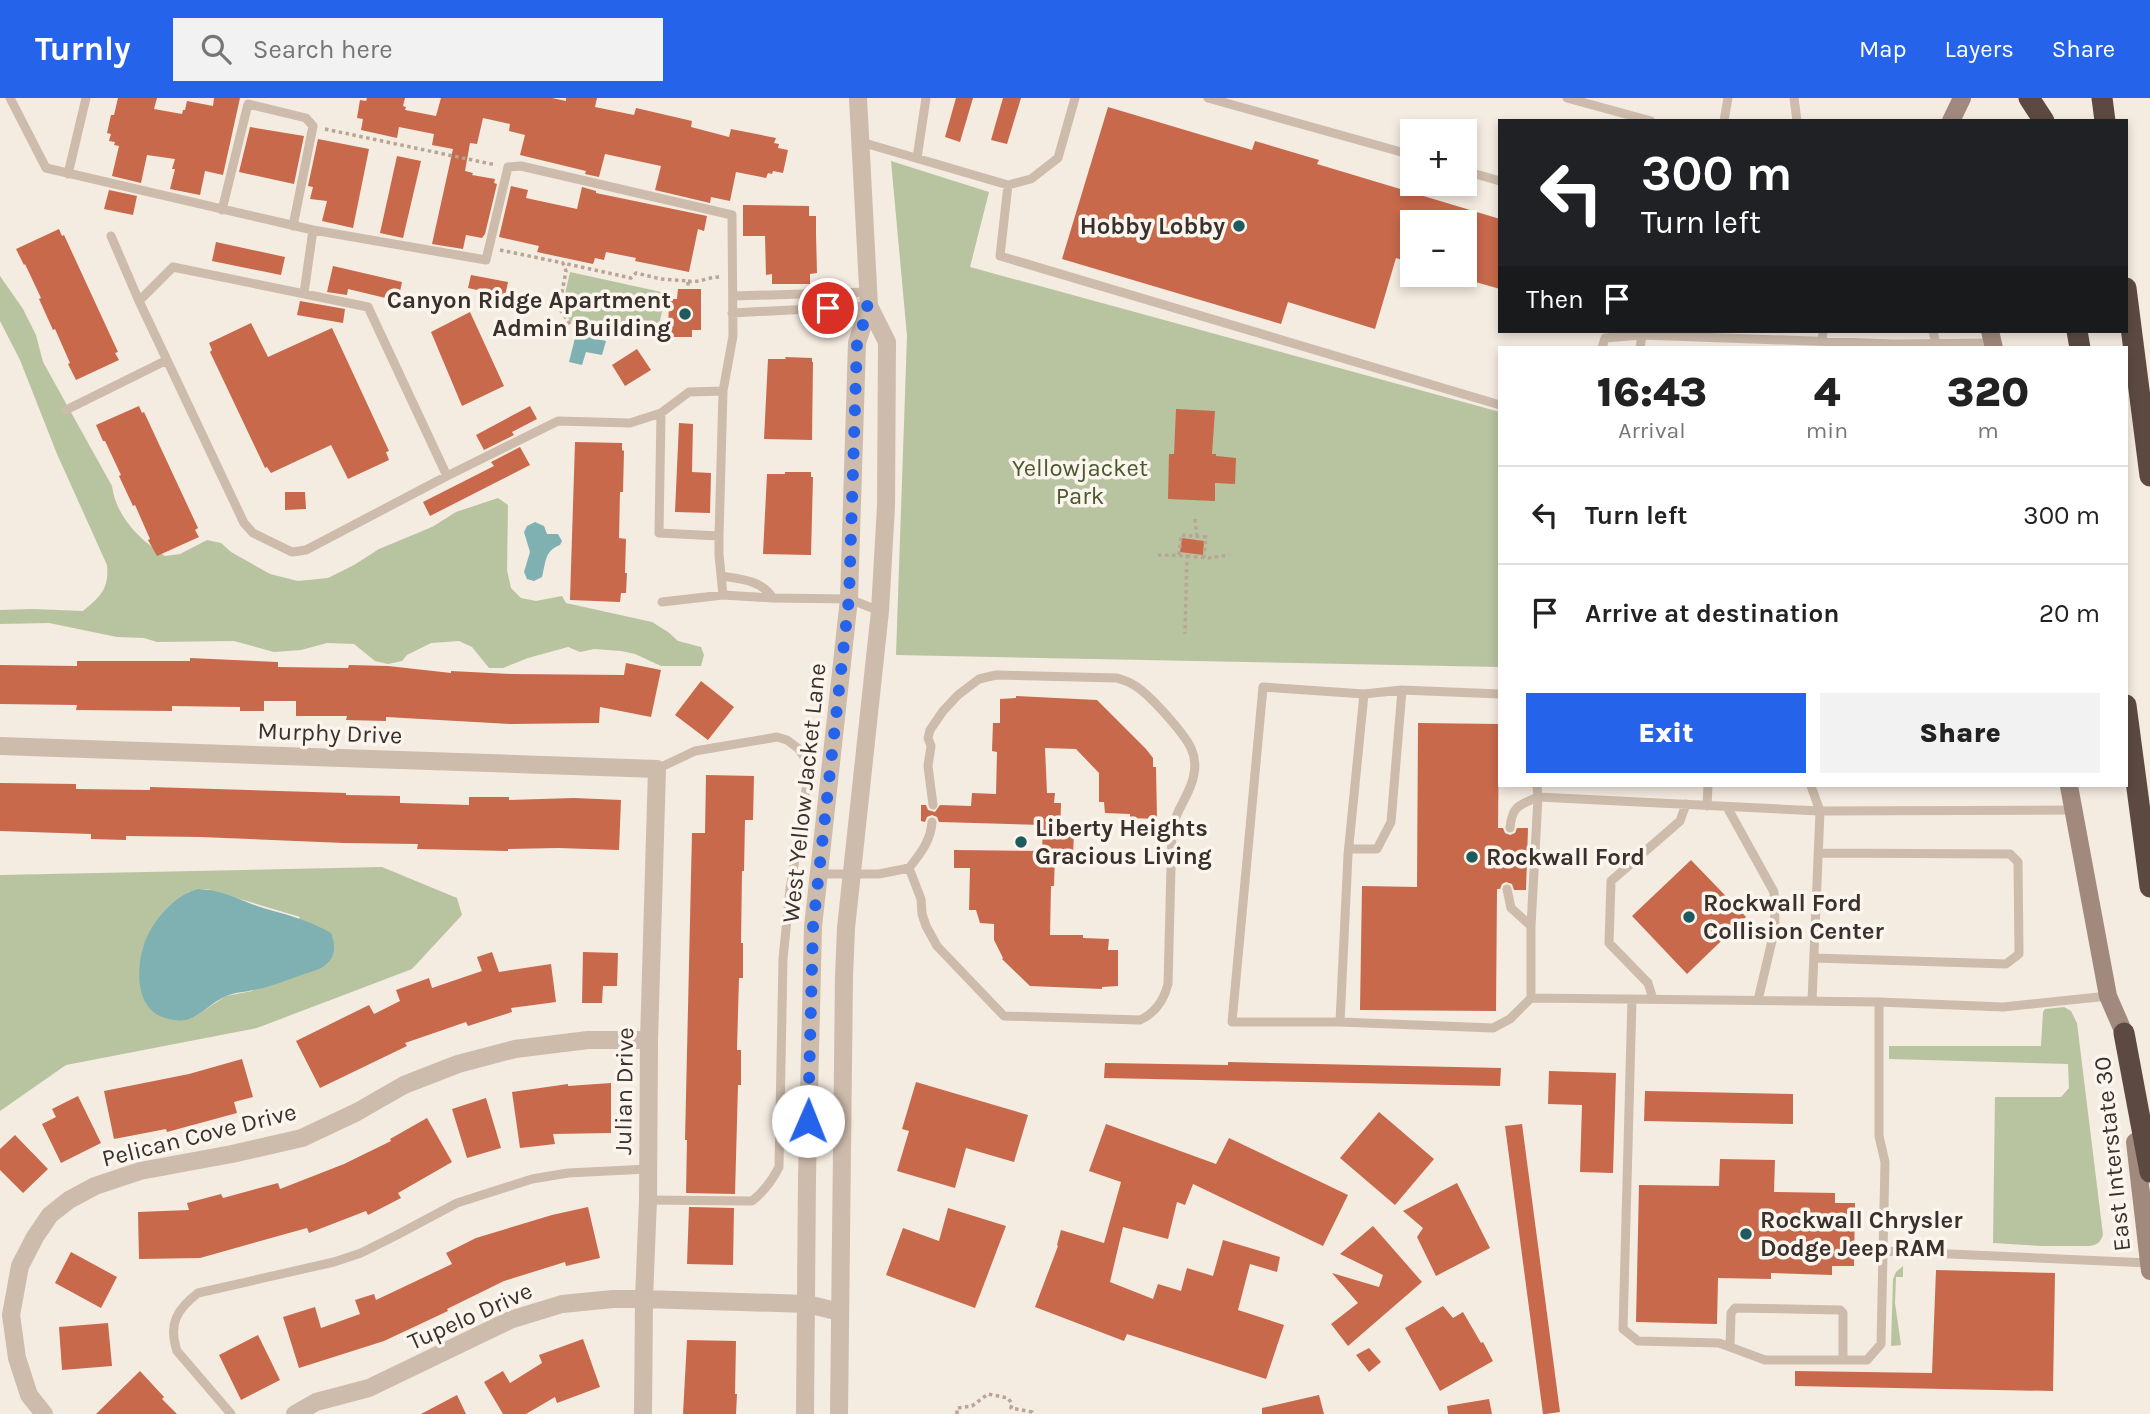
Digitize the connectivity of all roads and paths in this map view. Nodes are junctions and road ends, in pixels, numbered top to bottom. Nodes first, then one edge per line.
1 (10, 98) edge
2 (86, 98) edge
3 (858, 98) edge
4 (926, 98) edge
5 (1076, 98) edge
6 (1208, 98) edge
7 (1567, 98) edge
8 (1728, 98) edge
9 (1794, 98) edge
10 (1946, 98) edge
11 (1962, 98) edge
12 (1644, 119) edge
13 (1724, 119) edge
14 (1797, 119) edge
15 (1950, 119) edge
16 (1951, 119) edge
17 (313, 126) junction
18 (861, 142) junction
19 (1400, 152) edge
20 (917, 158) junction
21 (508, 167) junction
22 (68, 174) junction
23 (1477, 174) edge
24 (1498, 180) edge
25 (1008, 186) junction
26 (222, 210) junction
27 (293, 226) junction
28 (313, 230) junction
29 (111, 236) dead end
30 (489, 248) junction
31 (563, 263) junction
32 (733, 277) junction
33 (304, 293) junction
34 (733, 296) junction
35 (869, 299) junction
36 (139, 302) junction
37 (2128, 304) edge
38 (732, 313) junction
39 (570, 324) dead end
40 (1822, 333) edge
41 (1933, 333) edge
42 (1642, 335) junction
43 (1992, 341) edge
44 (1822, 342) junction
45 (1936, 344) junction
46 (1603, 346) edge
47 (1640, 346) edge
48 (1894, 346) edge
49 (167, 360) junction
50 (723, 391) junction
51 (1498, 404) edge
52 (66, 410) dead end
53 (661, 413) junction
54 (447, 476) junction
55 (2150, 476) edge
56 (1195, 519) dead end
57 (719, 536) junction
58 (1196, 537) junction
59 (1158, 555) dead end
60 (1179, 555) junction
61 (1229, 555) dead end
62 (1187, 556) junction
63 (1204, 557) junction
64 (721, 576) junction
65 (723, 595) junction
66 (773, 598) junction
67 (849, 598) junction
68 (663, 601) dead end
69 (880, 611) junction
70 (1185, 634) dead end
71 (1402, 690) junction
72 (1364, 694) junction
73 (1498, 694) edge
74 (2128, 720) edge
75 (0, 746) edge
76 (657, 769) junction
77 (1537, 787) edge
78 (1708, 787) edge
79 (1811, 787) edge
80 (2069, 787) edge
81 (1538, 797) junction
82 (1686, 804) junction
83 (933, 805) dead end
84 (1707, 806) junction
85 (1727, 807) junction
86 (2074, 810) junction
87 (1820, 811) junction
88 (932, 822) dead end
89 (1510, 828) dead end
90 (1349, 849) junction
91 (1819, 853) junction
92 (909, 868) junction
93 (819, 874) junction
94 (852, 875) junction
95 (2150, 887) edge
96 (1507, 889) dead end
97 (1531, 926) junction
98 (1814, 958) junction
99 (2108, 996) junction
100 (1531, 998) junction
101 (1632, 999) junction
102 (1653, 999) junction
103 (1758, 1000) junction
104 (1812, 1001) junction
105 (1879, 1002) junction
106 (1340, 1022) junction
107 (2124, 1033) junction
108 (649, 1040) junction
109 (648, 1169) junction
110 (2150, 1171) edge
111 (648, 1200) junction
112 (1883, 1251) junction
113 (2149, 1267) edge
114 (644, 1299) junction
115 (807, 1304) junction
116 (840, 1312) junction
117 (1730, 1347) junction
118 (1843, 1360) junction
119 (44, 1414) edge
120 (231, 1414) edge
121 (295, 1414) edge
122 (643, 1414) edge
123 (805, 1414) edge
124 (839, 1414) edge
125 (957, 1414) edge
126 (1032, 1414) edge

1 - 22 lane
2 - 22 lane
3 - 18 street, West Yellow Jacket Lane
4 - 20 lane
5 - 25 lane
6 - 19 lane
7 - 12 lane
8 - 13 lane
9 - 14 lane
10 - 15 main road
11 - 16 main road
17 - 21 path
17 - 26 lane
17 - 27 lane
18 - 20 lane
18 - 35 street, West Yellow Jacket Lane
20 - 25 lane
21 - 30 lane
21 - 32 lane
22 - 26 lane
23 - 24 lane
25 - 51 lane
26 - 27 lane
27 - 28 lane
28 - 30 lane
28 - 33 lane
29 - 36 lane
30 - 31 path
31 - 32 path
31 - 39 path
32 - 34 lane
33 - 36 lane
33 - 54 lane
34 - 35 lane
34 - 38 lane
35 - 38 lane
35 - 67 street, West Yellow Jacket Lane
35 - 69 street, West Yellow Jacket Lane
36 - 49 lane
37 - 55 highway
38 - 50 lane
40 - 44 lane
41 - 45 lane
42 - 44 lane
42 - 46 lane
42 - 47 lane
43 - 45 lane
44 - 48 lane
45 - 48 lane
49 - 52 lane
49 - 54 lane
50 - 53 lane
50 - 57 lane
53 - 54 lane
53 - 57 lane
56 - 58 path
57 - 64 lane
58 - 60 path
58 - 63 path
59 - 60 path
60 - 62 path
61 - 63 path
62 - 63 path
62 - 70 path
64 - 65 lane
64 - 66 lane
65 - 66 lane
65 - 68 lane
66 - 67 lane
67 - 69 lane
67 - 93 street, West Yellow Jacket Lane
69 - 94 street, West Yellow Jacket Lane
71 - 72 lane
71 - 73 lane
71 - 90 lane
72 - 90 lane
72 - 106 lane
74 - 95 highway
75 - 76 street, Murphy Drive
76 - 108 street, Julian Drive
76 - 111 lane
77 - 81 lane
78 - 84 lane
79 - 87 lane
80 - 86 main road, East Interstate 30
81 - 82 lane
81 - 89 lane
81 - 97 lane
82 - 84 lane
82 - 102 lane
83 - 92 lane
84 - 85 lane
85 - 87 lane
85 - 103 lane
86 - 87 lane
86 - 99 main road, East Interstate 30
87 - 91 lane
88 - 92 lane
90 - 106 lane
91 - 98 lane
91 - 98 lane
92 - 94 lane
93 - 94 lane
93 - 115 street, West Yellow Jacket Lane
94 - 116 street, West Yellow Jacket Lane
96 - 97 lane
97 - 100 lane
98 - 104 lane
99 - 105 lane
99 - 107 main road, East Interstate 30
100 - 101 lane
100 - 106 lane
101 - 102 lane
101 - 117 lane
102 - 103 lane
103 - 104 lane
104 - 105 lane
105 - 112 lane
107 - 110 highway
107 - 113 main road, East Interstate 30
108 - 109 street, Julian Drive
108 - 119 street, Pelican Cove Drive
109 - 111 street, Julian Drive
109 - 120 lane
111 - 114 street, Julian Drive
112 - 113 lane
112 - 118 lane
114 - 115 street, Tupelo Drive
114 - 121 street, Tupelo Drive
114 - 122 street, Julian Drive
115 - 116 street, Tupelo Drive
115 - 123 street, West Yellow Jacket Lane
116 - 124 street, West Yellow Jacket Lane
117 - 118 lane
117 - 118 lane
125 - 126 path

